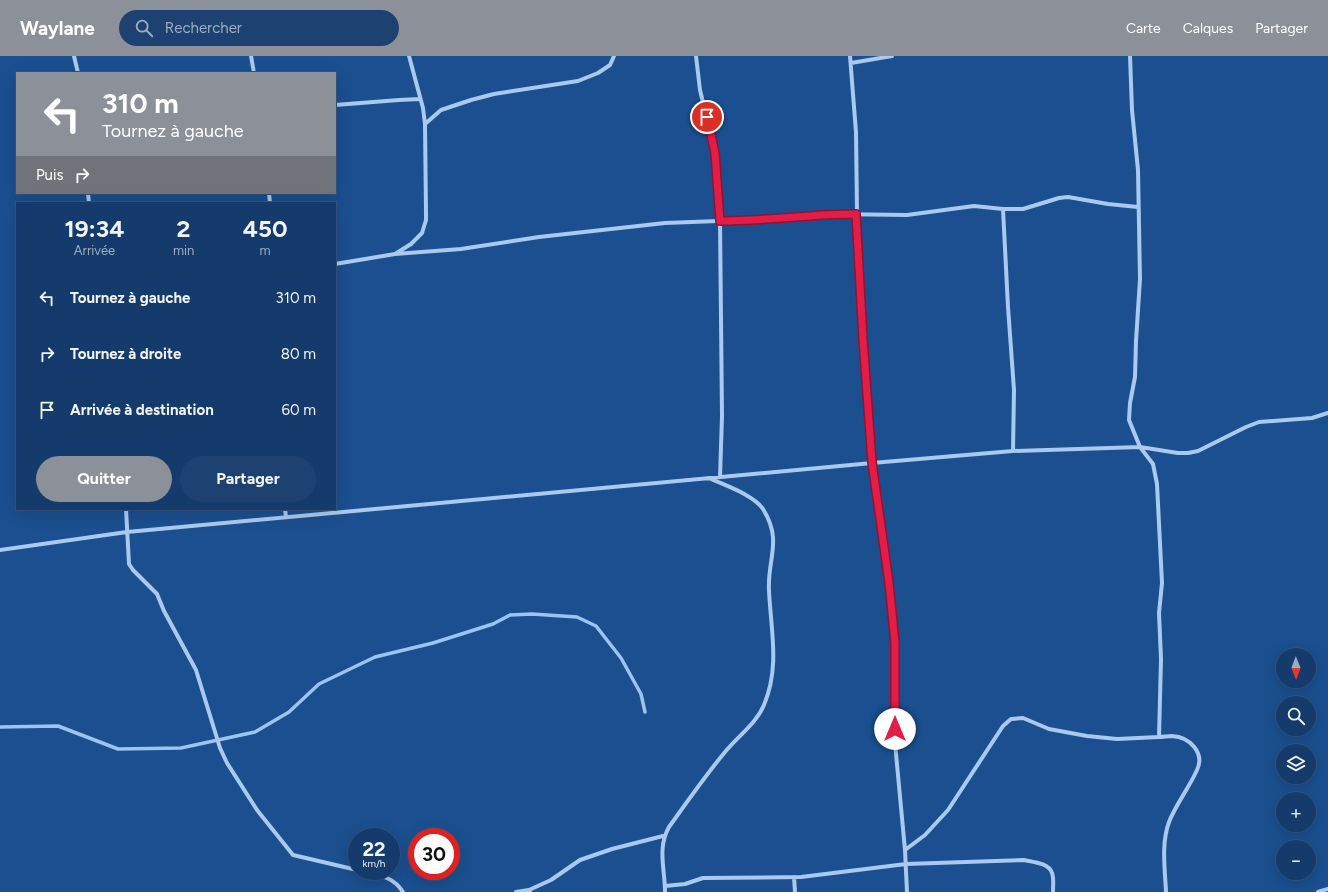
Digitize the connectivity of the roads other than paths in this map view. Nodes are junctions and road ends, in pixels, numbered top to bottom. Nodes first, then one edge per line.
1 (74, 56) edge
2 (251, 56) edge
3 (409, 56) edge
4 (614, 56) edge
5 (696, 56) edge
6 (850, 56) edge
7 (892, 56) edge
8 (1130, 56) edge
9 (851, 63) junction
10 (78, 72) edge
11 (254, 72) edge
12 (420, 99) junction
13 (336, 105) edge
14 (426, 124) junction
15 (1138, 207) junction
16 (1003, 209) junction
17 (856, 214) junction
18 (720, 221) junction
19 (395, 254) junction
20 (336, 264) edge
21 (1328, 413) edge
22 (1140, 447) junction
23 (1013, 451) junction
24 (872, 462) junction
25 (708, 477) junction
26 (720, 477) junction
27 (126, 510) edge
28 (285, 510) edge
29 (286, 517) junction
30 (127, 532) junction
31 (0, 550) edge
32 (1159, 737) junction
33 (663, 836) junction
34 (906, 850) junction
35 (906, 864) junction
36 (348, 868) edge
37 (794, 877) junction
38 (392, 880) edge
39 (665, 886) junction
40 (1328, 889) edge
41 (530, 891) edge
42 (403, 892) edge
43 (516, 892) edge
44 (665, 892) edge
45 (795, 892) edge
46 (907, 892) edge
47 (1053, 892) edge
48 (1166, 892) edge
49 (1318, 892) edge

1 - 10 street
2 - 11 street
3 - 12 street
4 - 14 street
5 - 18 street
6 - 9 street
7 - 9 street
8 - 15 street
9 - 17 street
12 - 13 street
12 - 14 street
14 - 19 street
15 - 16 street
15 - 22 street
16 - 17 street
16 - 23 street
17 - 18 street
17 - 24 street
18 - 19 street
18 - 26 street
19 - 20 street
21 - 22 street
22 - 23 street
22 - 32 street
23 - 24 street
24 - 26 street
24 - 34 street
25 - 26 street
25 - 29 street
25 - 33 street
27 - 30 street
28 - 29 street
29 - 30 street
30 - 31 street
30 - 36 street
32 - 34 street
32 - 48 street
33 - 39 street
33 - 41 street
34 - 35 street
35 - 37 street
35 - 46 street
35 - 47 street
37 - 39 street
37 - 45 street
38 - 42 street
39 - 44 street
40 - 49 street
41 - 43 street

